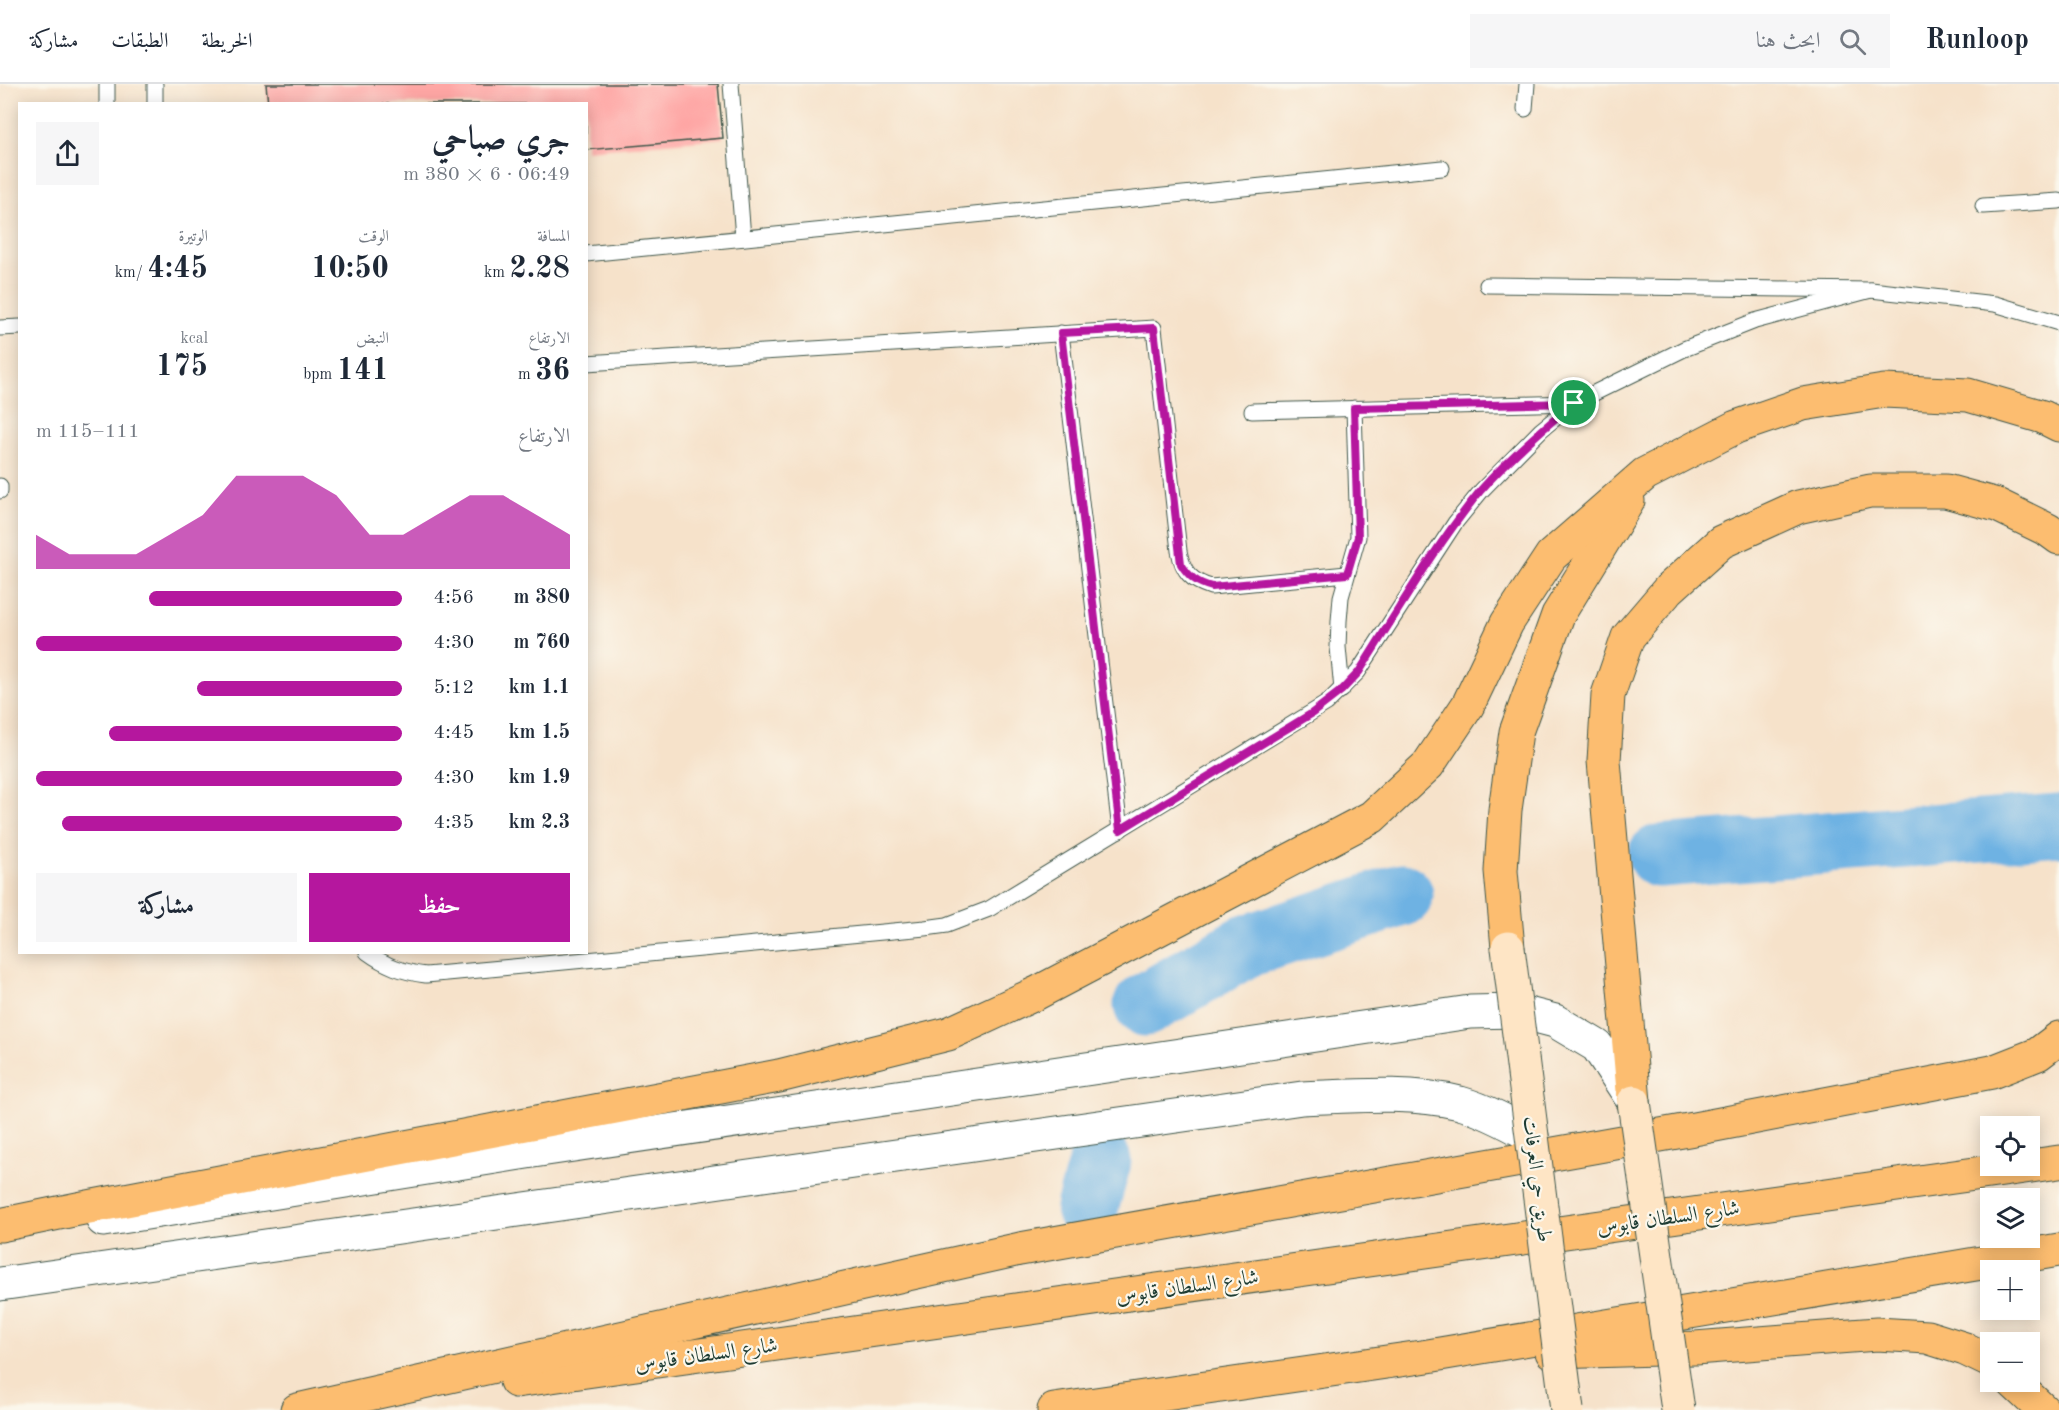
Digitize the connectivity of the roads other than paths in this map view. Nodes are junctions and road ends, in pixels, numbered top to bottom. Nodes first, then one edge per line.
1 (107, 84) edge
2 (155, 84) edge
3 (731, 84) edge
4 (1527, 84) edge
5 (107, 102) edge
6 (155, 102) edge
7 (1526, 109) dead end
8 (1442, 168) dead end
9 (2059, 201) edge
10 (1983, 206) dead end
11 (743, 238) junction
12 (588, 254) edge
13 (1487, 285) dead end
14 (1871, 290) junction
15 (2059, 323) edge
16 (18, 327) edge
17 (0, 328) edge
18 (1061, 333) junction
19 (588, 363) edge
20 (1574, 403) junction
21 (1354, 408) junction
22 (1252, 411) dead end
23 (2059, 425) edge
24 (1645, 474) junction
25 (0, 486) edge
26 (0, 491) edge
27 (2059, 538) edge
28 (1347, 574) junction
29 (1342, 690) junction
30 (1120, 830) junction
31 (1508, 948) joint
32 (370, 954) edge
33 (1516, 1011) junction
34 (2059, 1038) edge
35 (1634, 1102) junction
36 (1532, 1136) junction
37 (2059, 1162) edge
38 (79, 1216) junction
39 (0, 1226) edge
40 (0, 1235) edge
41 (2059, 1250) edge
42 (0, 1284) edge
43 (1428, 1356) junction
44 (1980, 1356) edge
45 (2024, 1392) edge
46 (297, 1410) edge
47 (315, 1410) edge
48 (1054, 1410) edge
49 (1568, 1410) edge
50 (1678, 1410) edge
51 (2043, 1410) edge

1 - 5 lane
2 - 6 lane
3 - 11 lane
4 - 7 lane
8 - 11 lane
9 - 10 lane
11 - 12 lane
13 - 14 lane
14 - 15 lane
14 - 20 lane
16 - 17 lane
18 - 19 lane
18 - 28 lane
18 - 30 lane
20 - 21 lane
20 - 29 lane
21 - 22 lane
21 - 28 lane
23 - 24 highway
24 - 31 highway
24 - 38 highway
25 - 26 lane
27 - 35 highway
28 - 29 lane
29 - 30 lane
30 - 32 lane
31 - 33 main road, طريق حي العرفات, bridge
33 - 35 street
33 - 36 main road, طريق حي العرفات, bridge
33 - 38 street
34 - 46 highway
35 - 50 main road, bridge
36 - 42 street
36 - 49 main road, طريق حي العرفات, bridge
37 - 47 highway, شارع السلطان قابوس
38 - 39 highway
38 - 40 street
41 - 43 highway
43 - 44 highway
43 - 48 highway
45 - 51 highway

